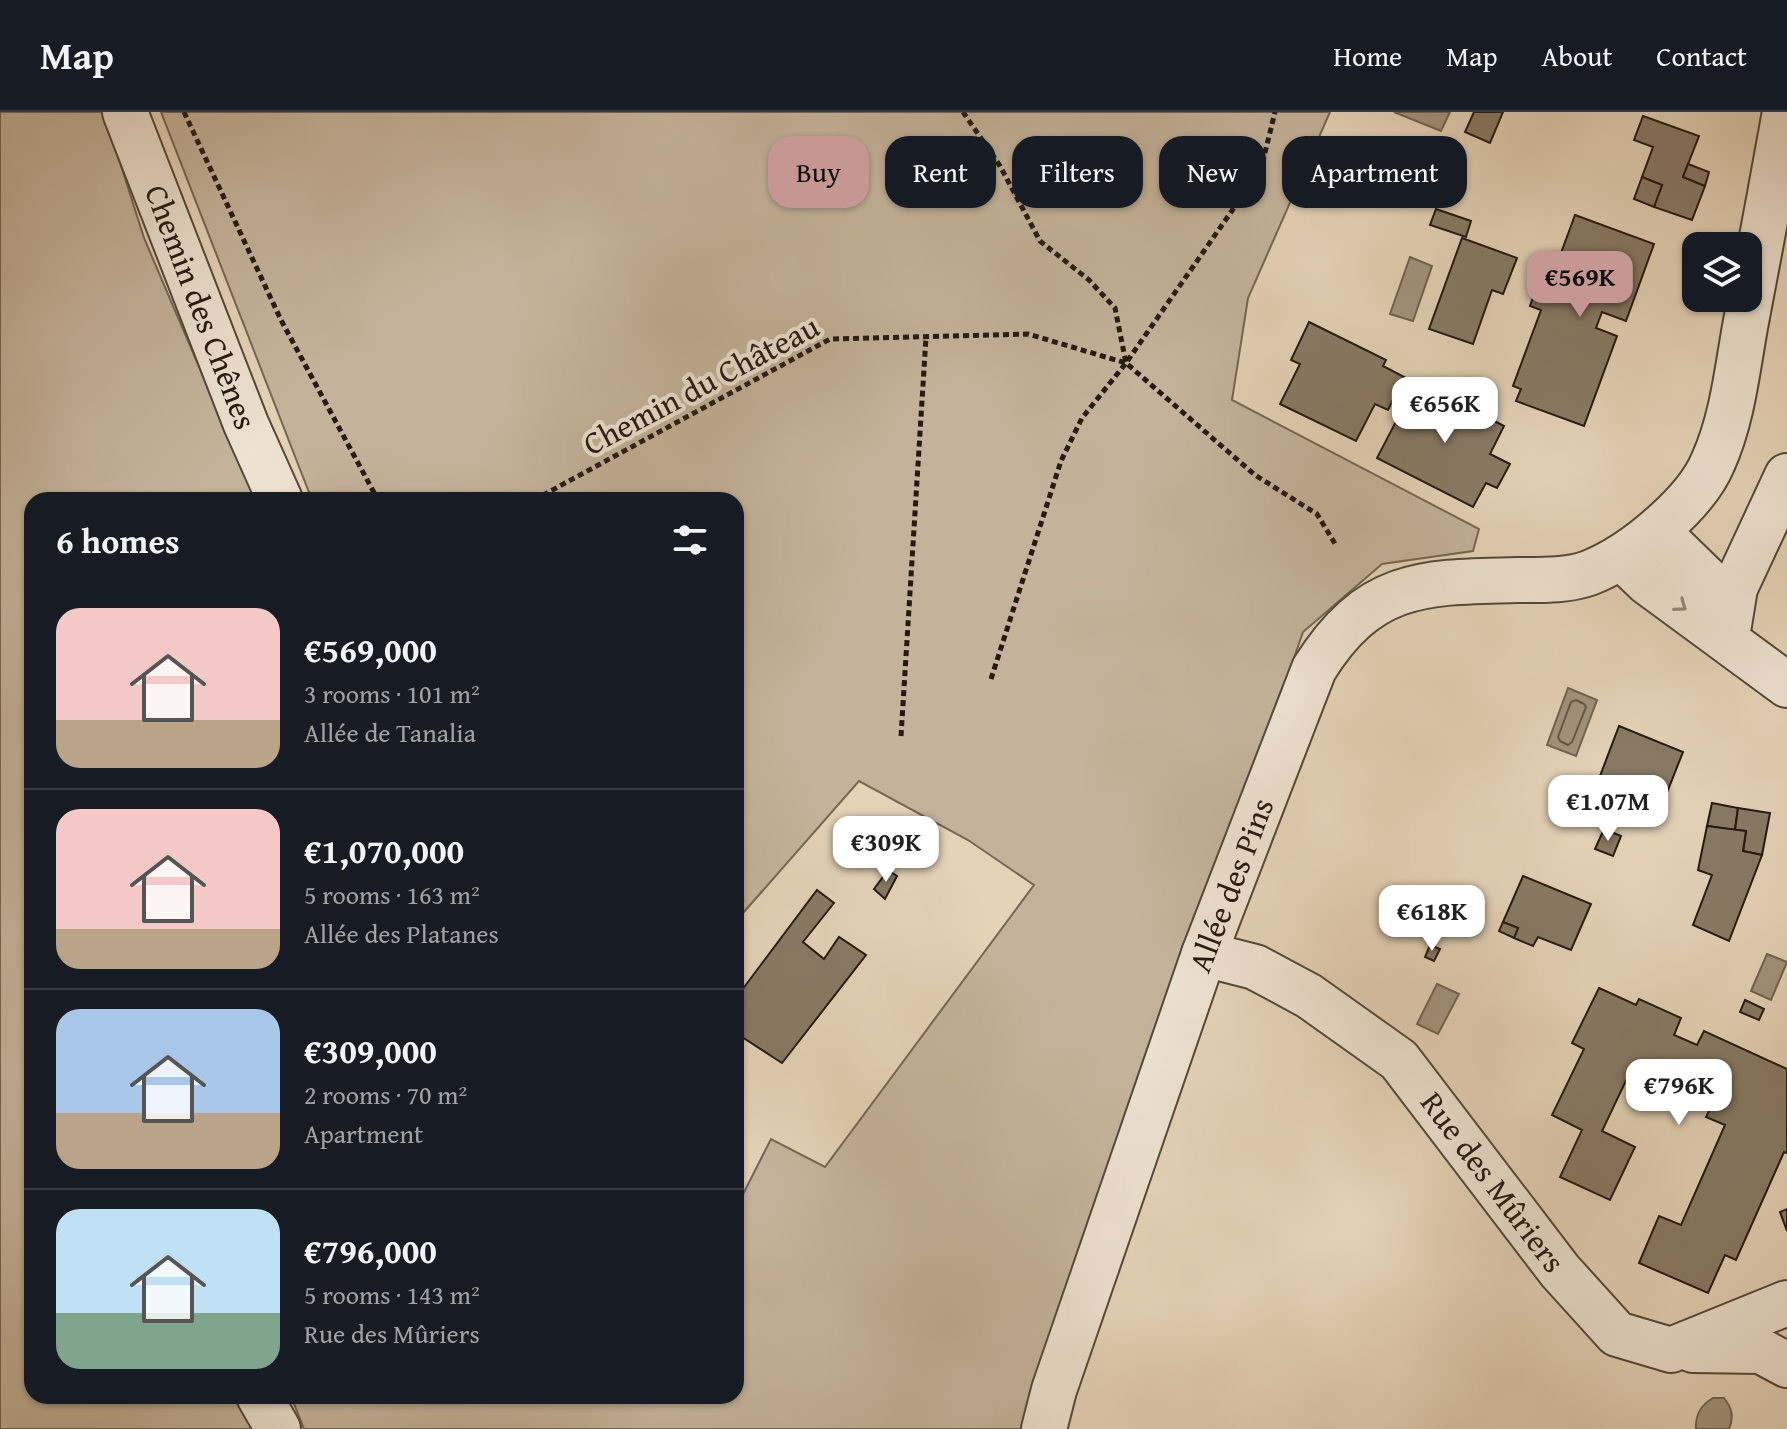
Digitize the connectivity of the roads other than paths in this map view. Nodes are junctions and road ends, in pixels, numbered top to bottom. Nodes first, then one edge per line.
1 (125, 112) edge
2 (1785, 112) edge
3 (1787, 476) edge
4 (276, 492) edge
5 (1657, 531) junction
6 (1621, 557) junction
7 (1727, 620) junction
8 (1787, 685) edge
9 (1204, 954) junction
10 (1787, 1303) edge
11 (1671, 1350) junction
12 (1787, 1365) edge
13 (264, 1404) edge
14 (278, 1429) edge
15 (1044, 1429) edge

1 - 4 street, Chemin des Chênes
2 - 5 street, Allée des Pins
3 - 7 street
5 - 6 street, Allée des Pins
5 - 7 street
6 -> 7 street
6 - 9 street, Allée des Pins
7 - 8 street
9 - 11 street, Rue des Mûriers
9 - 15 street, Allée des Pins
10 - 11 street
11 - 12 street, Rue des Mûriers
13 - 14 street

